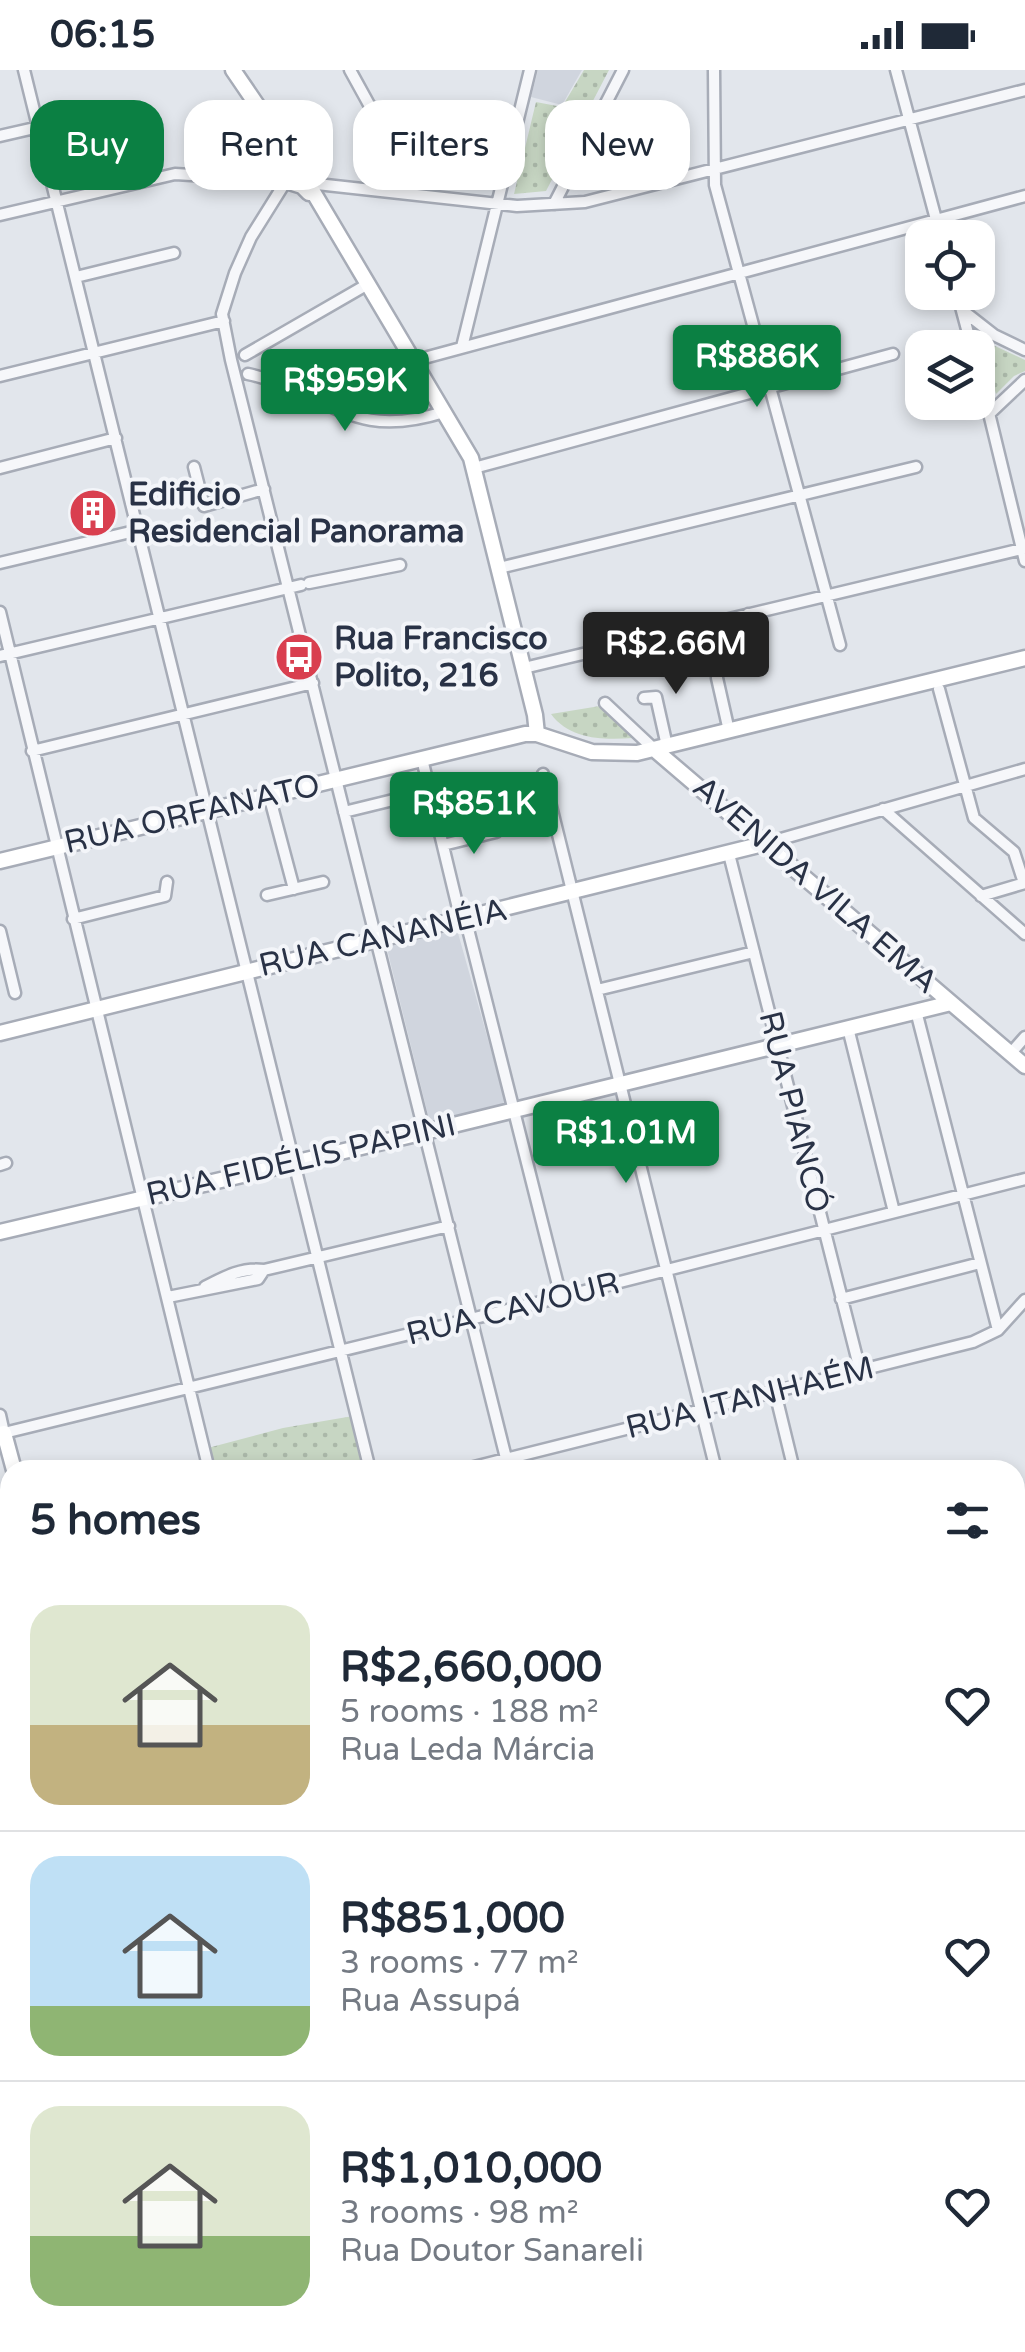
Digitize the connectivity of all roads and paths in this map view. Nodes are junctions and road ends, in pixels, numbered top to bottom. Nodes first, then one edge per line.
1 (24, 70) edge
2 (233, 70) edge
3 (350, 70) edge
4 (530, 70) edge
5 (623, 70) edge
6 (714, 70) edge
7 (896, 70) edge
8 (1025, 90) edge
9 (32, 100) edge
10 (253, 100) edge
11 (523, 100) edge
12 (908, 121) junction
13 (30, 129) edge
14 (0, 136) edge
15 (714, 169) junction
16 (184, 175) edge
17 (333, 186) edge
18 (55, 190) edge
19 (280, 190) edge
20 (305, 190) edge
21 (312, 190) edge
22 (501, 190) joint
23 (392, 192) junction
24 (1025, 196) edge
25 (469, 201) junction
26 (58, 202) junction
27 (498, 204) junction
28 (554, 204) junction
29 (0, 215) edge
30 (936, 220) joint
31 (330, 222) junction
32 (905, 228) edge
33 (174, 253) dead end
34 (740, 273) junction
35 (76, 277) junction
36 (368, 284) junction
37 (962, 310) joint
38 (224, 321) junction
39 (967, 330) edge
40 (462, 347) junction
41 (1025, 350) edge
42 (95, 352) junction
43 (893, 354) dead end
44 (413, 361) junction
45 (249, 363) junction
46 (233, 367) junction
47 (0, 376) edge
48 (1025, 380) edge
49 (771, 386) junction
50 (995, 408) edge
51 (444, 412) junction
52 (991, 420) edge
53 (116, 438) junction
54 (194, 467) dead end
55 (916, 467) dead end
56 (0, 468) edge
57 (474, 468) junction
58 (264, 489) junction
59 (800, 496) junction
60 (1020, 522) edge
61 (140, 530) junction
62 (1024, 555) edge
63 (0, 563) edge
64 (400, 565) dead end
65 (499, 568) junction
66 (300, 585) junction
67 (826, 596) junction
68 (0, 612) edge
69 (748, 614) junction
70 (161, 618) junction
71 (840, 645) dead end
72 (5, 655) edge
73 (1025, 658) edge
74 (759, 664) dead end
75 (524, 668) junction
76 (717, 678) dead end
77 (313, 684) junction
78 (939, 689) dead end
79 (644, 698) dead end
80 (606, 703) dead end
81 (184, 714) junction
82 (730, 731) junction
83 (536, 734) junction
84 (660, 748) junction
85 (32, 751) junction
86 (422, 759) junction
87 (1025, 769) edge
88 (543, 774) dead end
89 (336, 779) junction
90 (965, 786) junction
91 (430, 791) junction
92 (270, 796) junction
93 (883, 809) junction
94 (208, 810) junction
95 (344, 812) junction
96 (496, 832) dead end
97 (767, 844) junction
98 (442, 845) junction
99 (55, 846) junction
100 (729, 854) junction
101 (0, 861) edge
102 (168, 882) dead end
103 (323, 882) dead end
104 (1024, 883) edge
105 (294, 888) junction
106 (573, 894) junction
107 (268, 896) dead end
108 (981, 896) junction
109 (462, 918) junction
110 (73, 919) junction
111 (0, 931) edge
112 (1025, 934) edge
113 (376, 939) junction
114 (754, 952) junction
115 (248, 970) junction
116 (597, 990) junction
117 (15, 994) dead end
118 (951, 1003) junction
119 (95, 1010) junction
120 (916, 1012) junction
121 (848, 1028) junction
122 (0, 1033) edge
123 (1025, 1037) edge
124 (778, 1047) junction
125 (1010, 1054) junction
126 (1025, 1066) edge
127 (621, 1085) junction
128 (515, 1110) junction
129 (426, 1132) junction
130 (296, 1163) junction
131 (1025, 1179) edge
132 (962, 1195) junction
133 (142, 1197) junction
134 (894, 1212) junction
135 (449, 1226) junction
136 (824, 1230) junction
137 (0, 1232) edge
138 (318, 1257) junction
139 (980, 1263) junction
140 (667, 1270) junction
141 (561, 1297) junction
142 (168, 1298) junction
143 (842, 1299) junction
144 (1025, 1300) edge
145 (472, 1319) junction
146 (998, 1330) junction
147 (340, 1351) junction
148 (860, 1370) junction
149 (188, 1388) junction
150 (775, 1392) junction
151 (702, 1410) junction
152 (0, 1415) edge
153 (2, 1433) edge
154 (11, 1460) edge
155 (206, 1460) edge
156 (367, 1460) edge
157 (506, 1460) edge
158 (521, 1460) edge
159 (714, 1460) edge
160 (792, 1460) edge

1 - 9 street
2 - 10 street
3 - 23 street
4 - 11 street
5 - 28 street
6 - 15 street
7 - 12 street
8 - 12 street
12 - 15 street
12 - 30 street
13 - 14 street
15 - 28 street
15 - 34 street
16 - 26 street
17 - 23 street
18 - 26 street
19 - 38 street
20 - 31 street
21 - 31 street
22 - 25 street
22 - 27 street
23 - 25 street
24 - 30 street
25 - 27 street
26 - 29 street
26 - 35 street
27 - 28 street
27 - 40 street
31 - 36 street
32 - 34 street
33 - 35 street
34 - 40 street
34 - 49 street
35 - 42 street
36 - 44 street
36 - 45 street
37 - 39 street
37 - 41 street
38 - 42 street
38 - 46 street
40 - 44 street
42 - 47 street
42 - 53 street
43 - 49 street
44 - 51 street
45 - 46 street
45 - 46 street
45 - 51 street
46 - 58 street
48 - 50 street
49 - 57 street
49 - 59 street
51 - 57 street
52 - 60 street
53 - 56 street
53 - 61 street
54 - 58 street
55 - 59 street
57 - 65 street
58 - 66 street
59 - 65 street
59 - 67 street
60 - 62 street
61 - 63 street
61 - 70 street
62 - 67 street
64 - 66 street
65 - 75 street
66 - 70 street
66 - 77 street
67 - 69 street
67 - 71 street
68 - 72 street
69 - 74 street
69 - 75 street
70 - 72 street
70 - 81 street
72 - 85 street
73 - 82 street, RUA ORFANATO
75 - 83 street
76 - 82 street
77 - 81 street
77 - 89 street
78 - 90 street
79 - 84 street
80 - 84 street, AVENIDA VILA EMA
81 - 85 street
81 - 94 street
82 - 84 street, RUA ORFANATO
83 - 84 street, RUA ORFANATO
83 - 86 street, RUA ORFANATO
84 - 97 street, AVENIDA VILA EMA
85 - 99 street
86 - 89 street, RUA ORFANATO
86 - 91 street
87 - 90 street
88 - 106 street
89 - 92 street, RUA ORFANATO
89 - 95 street
90 - 93 street
90 - 104 street
91 - 95 street
91 - 98 street
92 - 94 street, RUA ORFANATO
92 - 105 street
93 - 97 street
93 - 108 street
94 - 99 street, RUA ORFANATO
94 - 115 street
95 - 113 street
96 - 98 street
97 - 100 street, RUA CANANÉIA
97 - 118 street, AVENIDA VILA EMA
98 - 109 street
99 - 101 street, RUA ORFANATO
99 - 110 street
100 - 106 street, RUA CANANÉIA
100 - 114 street, RUA PIANCÓ
102 - 110 street
103 - 105 street
104 - 108 street
105 - 107 street
106 - 109 street, RUA CANANÉIA
106 - 116 street
108 - 112 street
109 - 113 street, RUA CANANÉIA
109 - 128 street
110 - 119 street
111 - 117 street
113 - 115 street, RUA CANANÉIA
113 - 129 street
114 - 116 street
114 - 124 street, RUA PIANCÓ
115 - 119 street, RUA CANANÉIA
115 - 130 street
116 - 127 street
118 - 120 street, RUA FIDÉLIS PAPINI
118 - 125 street, AVENIDA VILA EMA
119 - 122 street, RUA CANANÉIA
119 - 133 street
120 - 121 street, RUA FIDÉLIS PAPINI
120 - 132 street
121 - 124 street, RUA FIDÉLIS PAPINI
121 - 134 street
123 - 125 street
124 - 127 street, RUA FIDÉLIS PAPINI
124 - 136 street, RUA PIANCÓ
125 - 126 street, AVENIDA VILA EMA
127 - 128 street, RUA FIDÉLIS PAPINI
127 - 140 street
128 - 129 street, RUA FIDÉLIS PAPINI
128 - 141 street
129 - 130 street, RUA FIDÉLIS PAPINI
129 - 135 street
130 - 133 street, RUA FIDÉLIS PAPINI
130 - 138 street
131 - 132 street, RUA CAVOUR
132 - 134 street, RUA CAVOUR
132 - 139 street
133 - 137 street, RUA FIDÉLIS PAPINI
133 - 142 street
134 - 136 street, RUA CAVOUR
135 - 138 street
135 - 145 street
136 - 140 street, RUA CAVOUR
136 - 143 street, RUA PIANCÓ
138 - 142 street
138 - 147 street
139 - 143 street
139 - 146 street
140 - 141 street, RUA CAVOUR
140 - 151 street
141 - 145 street, RUA CAVOUR
142 - 149 street
143 - 148 street, RUA PIANCÓ
144 - 146 street, RUA ITANHAÉM
145 - 147 street, RUA CAVOUR
145 - 157 street
146 - 148 street, RUA ITANHAÉM
147 - 149 street, RUA CAVOUR
147 - 156 street
148 - 150 street, RUA ITANHAÉM
149 - 153 street, RUA CAVOUR
149 - 155 street
150 - 151 street, RUA ITANHAÉM
150 - 160 street
151 - 158 street, RUA ITANHAÉM
151 - 159 street
152 - 153 street
153 - 154 street

